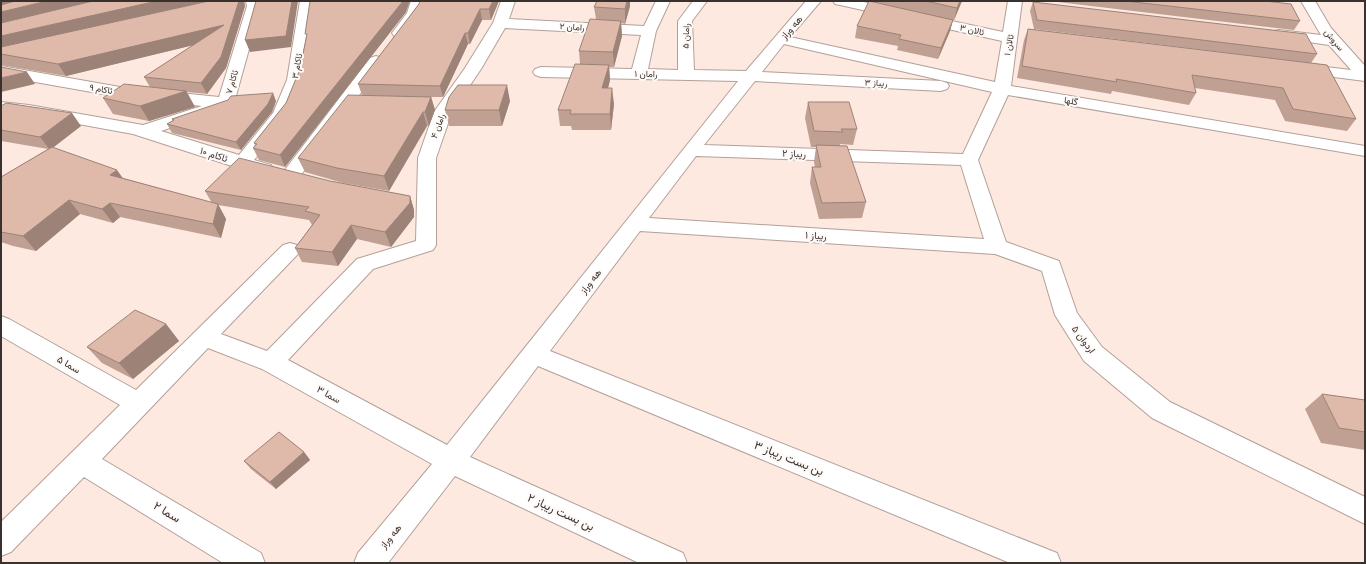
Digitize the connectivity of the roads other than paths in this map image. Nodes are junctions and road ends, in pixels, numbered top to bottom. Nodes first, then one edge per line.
1 (253, 1) edge
2 (307, 1) edge
3 (418, 1) edge
4 (508, 1) edge
5 (663, 1) edge
6 (700, 1) edge
7 (814, 1) edge
8 (840, 1) edge
9 (1016, 2) edge
10 (1031, 5) dead end
11 (1305, 7) edge
12 (500, 23) junction
13 (649, 31) junction
14 (1264, 33) edge
15 (1028, 35) edge
16 (1011, 36) junction
17 (780, 39) junction
18 (1334, 41) junction
19 (1288, 67) edge
20 (1, 71) edge
21 (541, 72) dead end
22 (639, 74) junction
23 (686, 75) junction
24 (750, 76) junction
25 (1365, 76) edge
26 (1002, 89) junction
27 (345, 102) junction
28 (367, 102) edge
29 (226, 103) junction
30 (427, 104) edge
31 (449, 104) junction
32 (4, 109) edge
33 (144, 131) junction
34 (691, 150) junction
35 (1365, 151) edge
36 (969, 160) junction
37 (242, 163) junction
38 (635, 224) junction
39 (996, 246) junction
40 (290, 250) dead end
41 (1, 325) edge
42 (203, 337) junction
43 (533, 354) junction
44 (271, 362) junction
45 (138, 403) junction
46 (451, 461) junction
47 (83, 462) junction
48 (1365, 511) edge
49 (1, 542) edge
50 (250, 563) edge
51 (369, 563) edge
52 (672, 563) edge
53 (1046, 563) edge

1 - 29 street, ئاکام ۷
2 - 37 street, ئاکام ۳
3 - 27 street
4 - 12 street, رامان ۴
5 - 13 street
6 - 23 street, رامان ۵
7 - 17 street, هه وراز
8 - 16 street, ئالان ۳
9 - 10 street
9 - 16 street, ئالان ۱
11 - 18 street, سروش
12 - 13 street, رامان ۲
12 - 31 street, رامان ۴
13 - 22 street
14 - 18 street
15 - 16 street, ئالان ۳
16 - 26 street, ئالان ۱
17 - 24 street, هه وراز
17 - 26 street, گلها
18 - 25 street, سروش
19 - 25 street
20 - 29 street, ئاکام ۹
21 - 22 street, رامان ۱
22 - 23 street, رامان ۱
23 - 24 street, رامان ۱
24 - 26 street, ریباز ۳
24 - 34 street, هه وراز
26 - 35 street, گلها
26 - 36 street
27 - 28 street
27 - 37 street, ئاکام ۱۰
29 - 33 street, ئاکام ۷
30 - 31 street
31 - 44 street, رامان ۴
32 - 33 street, ئاکام ۱۰
33 - 37 street, ئاکام ۱۰
34 - 36 street, ریباز ۲
34 - 38 street, هه وراز
36 - 39 street
38 - 39 street, ریباز ۱
38 - 43 street, هه وراز
39 - 48 street, اردوان ۵
40 - 42 street
41 - 45 street, سما ۵
42 - 44 street, سما ۳
42 - 45 street
43 - 46 street, هه وراز
43 - 53 street, بن بست ریباز ۳
44 - 46 street, سما ۳
45 - 47 street
46 - 51 street, هه وراز
46 - 52 street, بن بست ریباز ۲
47 - 49 street
47 - 50 street, سما ۲

